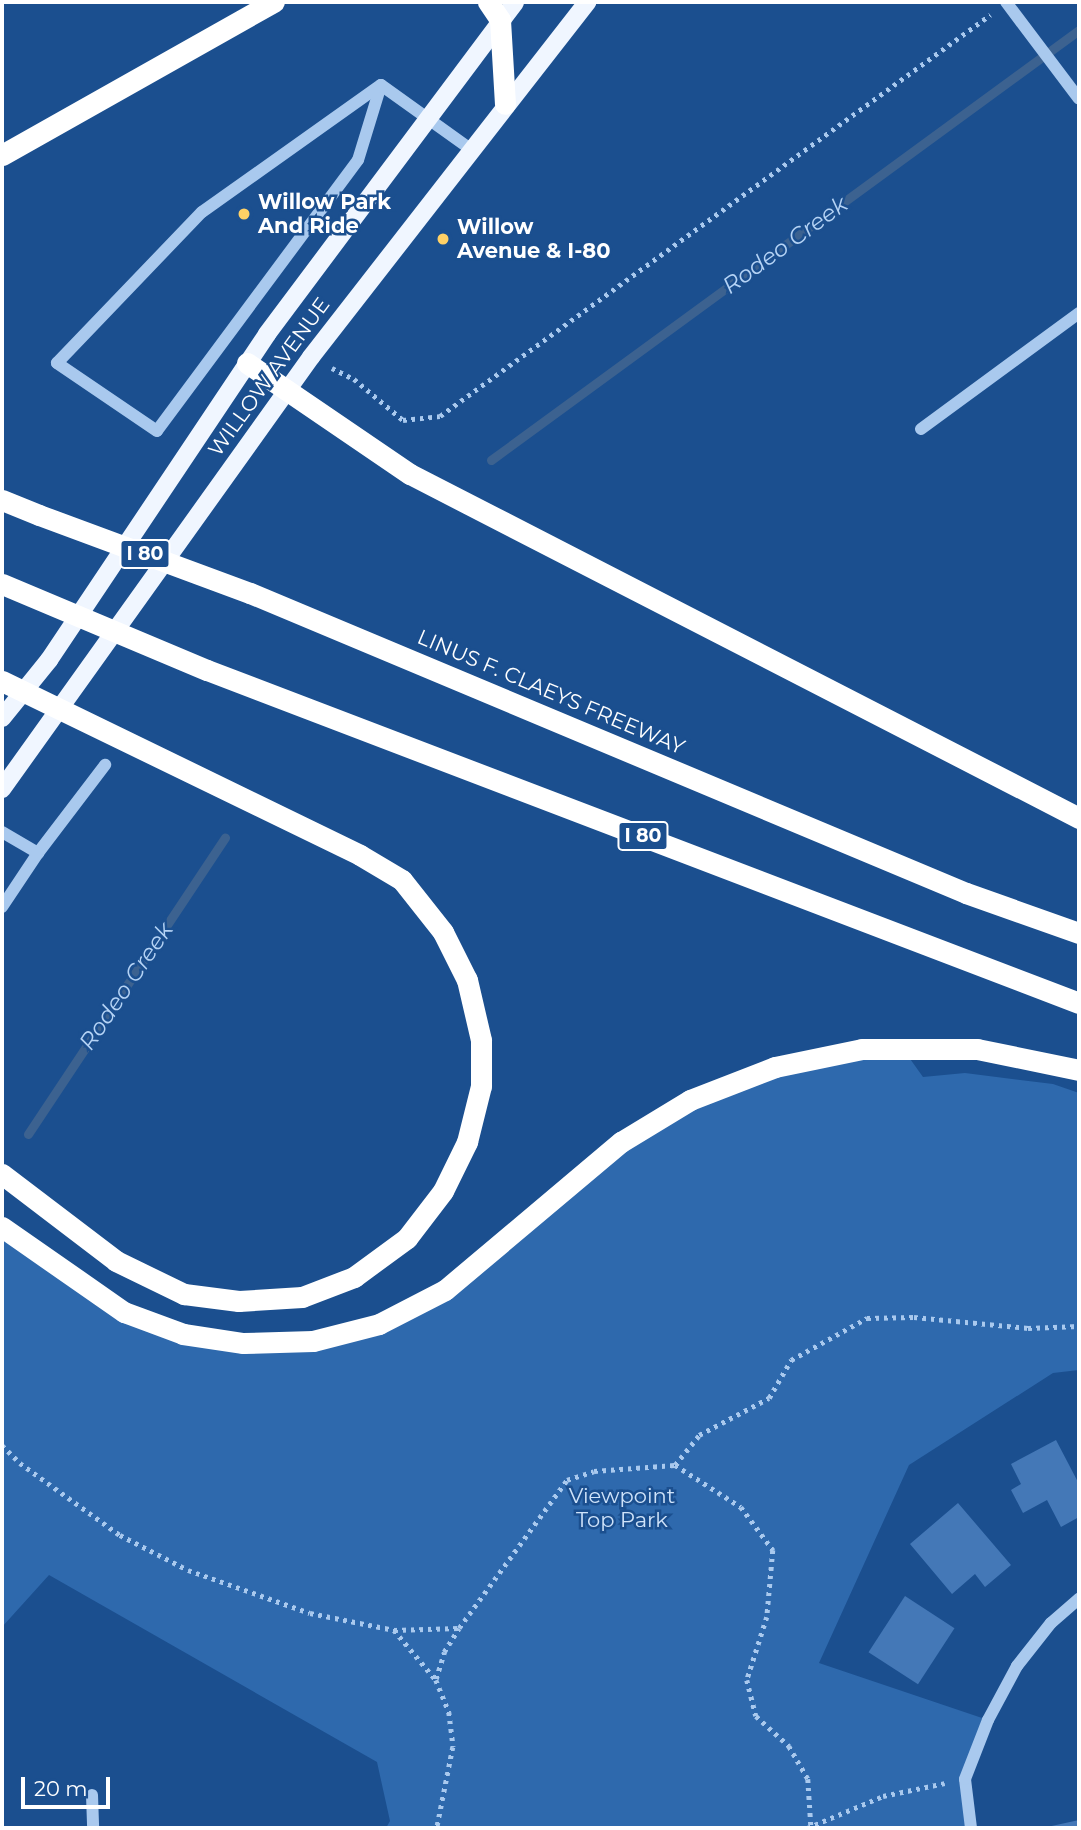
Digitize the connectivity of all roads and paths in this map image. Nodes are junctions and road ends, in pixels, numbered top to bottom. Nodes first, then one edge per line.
1 (274, 2) edge
2 (515, 2) edge
3 (587, 2) edge
4 (1006, 2) edge
5 (494, 11) edge
6 (381, 85) junction
7 (1079, 99) edge
8 (505, 104) junction
9 (428, 119) junction
10 (469, 148) junction
11 (2, 155) edge
12 (1079, 313) edge
13 (310, 357) junction
14 (247, 363) junction
15 (287, 390) junction
16 (920, 429) dead end
17 (2, 500) edge
18 (2, 584) edge
19 (2, 681) edge
20 (2, 718) edge
21 (105, 765) dead end
22 (2, 789) edge
23 (1079, 818) edge
24 (2, 832) edge
25 (38, 853) junction
26 (2, 906) edge
27 (1079, 933) edge
28 (1079, 1003) edge
29 (1079, 1070) edge
30 (2, 1174) edge
31 (2, 1227) edge
32 (1079, 1326) edge
33 (2, 1445) edge
34 (675, 1465) junction
35 (1079, 1599) edge
36 (459, 1628) junction
37 (394, 1630) junction
38 (436, 1680) junction
39 (965, 1779) junction
40 (92, 1795) dead end
41 (809, 1827) edge
42 (93, 1828) edge
43 (437, 1828) edge
44 (971, 1828) edge

1 - 11 highway
2 - 5 main road, WILLOW AVENUE
3 - 8 main road, WILLOW AVENUE
4 - 7 street
4 - 13 path
5 - 8 highway
5 - 9 main road, WILLOW AVENUE
6 - 6 street
6 - 9 street
8 - 10 main road, WILLOW AVENUE
9 - 10 street
9 - 14 main road, WILLOW AVENUE
10 - 13 main road, WILLOW AVENUE
12 - 16 street
13 - 15 main road, WILLOW AVENUE
14 - 15 highway
14 - 20 main road, WILLOW AVENUE
15 - 22 main road, WILLOW AVENUE
15 - 23 highway
17 - 27 highway, LINUS F. CLAEYS FREEWAY / I 80, bridge
18 - 28 highway, I 80, bridge
19 - 30 highway, bridge
21 - 25 street
24 - 25 street
25 - 26 street
29 - 31 highway
32 - 34 path
33 - 37 path
34 - 36 path
34 - 41 path
35 - 39 street
36 - 37 path
36 - 38 path
37 - 38 path
38 - 43 path
39 - 41 path
39 - 44 street
40 - 42 street

